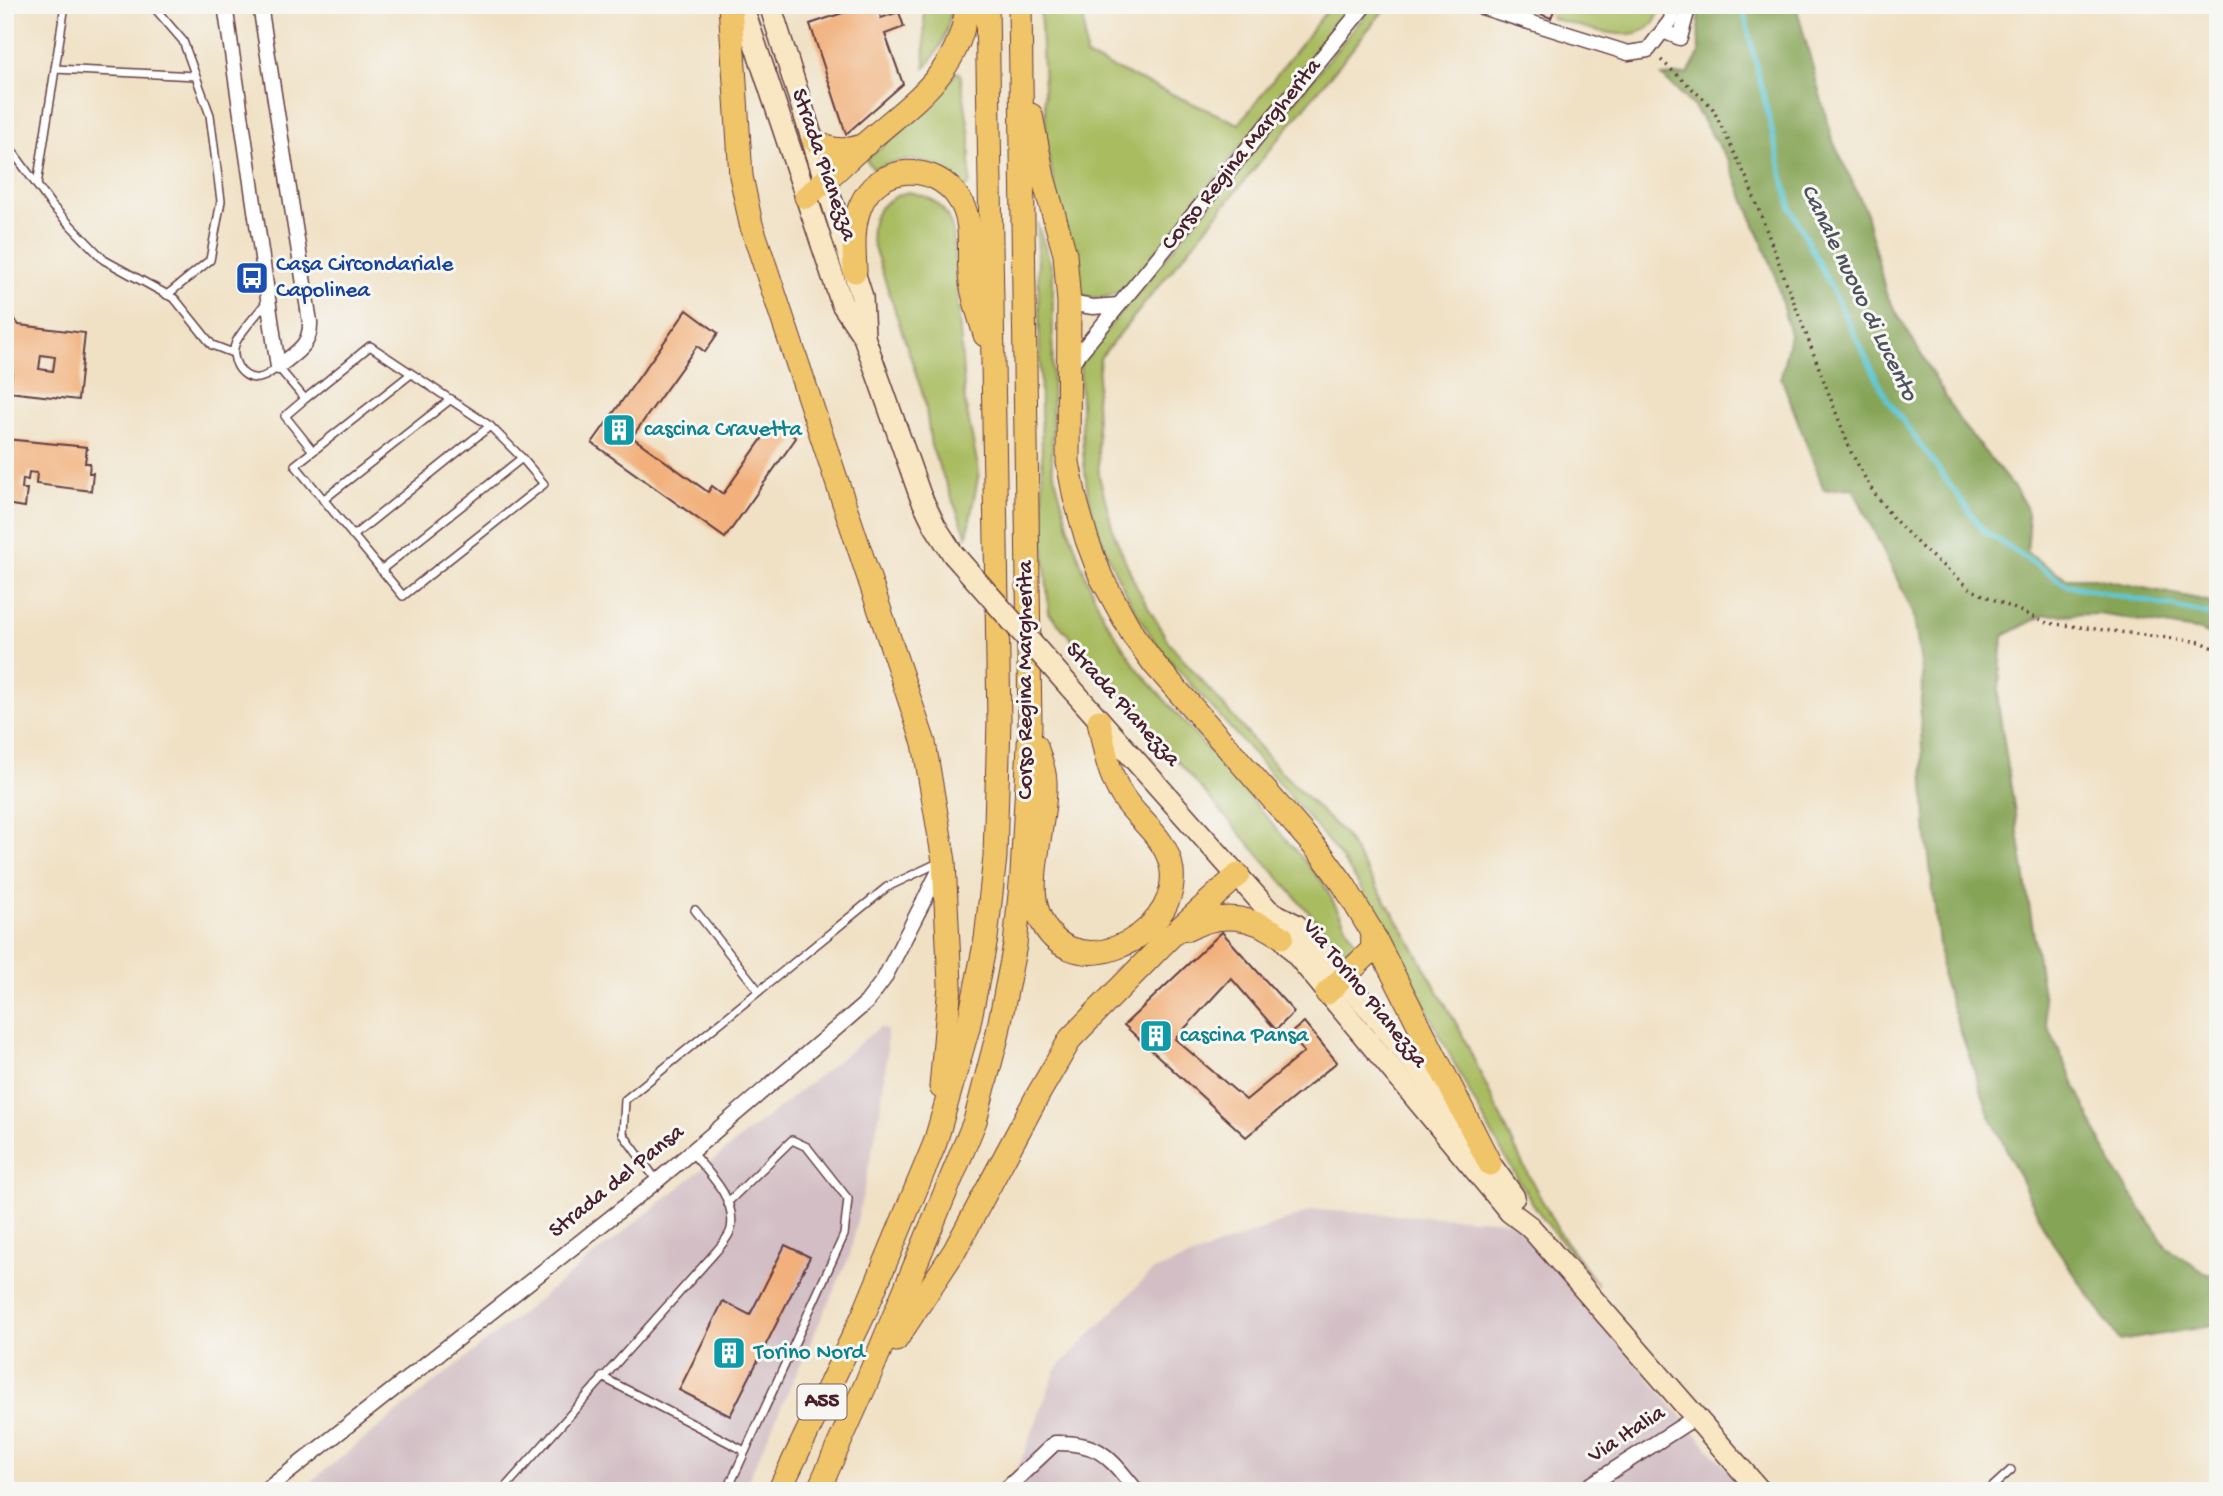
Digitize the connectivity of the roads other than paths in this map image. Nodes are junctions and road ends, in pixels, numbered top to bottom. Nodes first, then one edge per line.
1 (65, 5) edge
2 (152, 5) edge
3 (225, 5) edge
4 (260, 5) edge
5 (967, 5) edge
6 (987, 5) edge
7 (1020, 5) edge
8 (1365, 5) edge
9 (1475, 5) edge
10 (1673, 5) edge
11 (1689, 5) edge
12 (737, 10) edge
13 (772, 10) edge
14 (1663, 31) junction
15 (1020, 56) junction
16 (55, 69) junction
17 (196, 76) junction
18 (814, 140) junction
19 (5, 141) edge
20 (866, 144) junction
21 (827, 180) junction
22 (37, 185) junction
23 (806, 197) junction
24 (855, 271) junction
25 (167, 295) junction
26 (268, 301) junction
27 (1069, 303) junction
28 (1119, 305) junction
29 (864, 337) junction
30 (233, 353) junction
31 (1069, 366) junction
32 (278, 367) junction
33 (994, 371) junction
34 (411, 373) junction
35 (305, 399) junction
36 (451, 399) junction
37 (490, 426) junction
38 (313, 451) junction
39 (522, 458) junction
40 (323, 500) junction
41 (353, 536) junction
42 (381, 570) junction
43 (1099, 721) junction
44 (1030, 726) junction
45 (944, 861) junction
46 (1238, 875) junction
47 (695, 910) dead end
48 (1269, 911) junction
49 (1370, 929) junction
50 (1282, 937) junction
51 (1170, 938) junction
52 (1335, 986) junction
53 (759, 991) junction
54 (935, 1143) junction
55 (691, 1152) junction
56 (1490, 1164) junction
57 (657, 1181) junction
58 (727, 1203) junction
59 (1530, 1227) junction
60 (602, 1377) junction
61 (865, 1387) junction
62 (1696, 1417) junction
63 (745, 1451) junction
64 (2011, 1470) dead end
65 (265, 1491) edge
66 (502, 1491) edge
67 (727, 1491) edge
68 (779, 1491) edge
69 (818, 1491) edge
70 (1004, 1491) edge
71 (1137, 1491) edge
72 (1581, 1491) edge
73 (1760, 1491) edge
74 (1988, 1491) edge

1 - 16 lane
2 - 17 lane
3 - 26 street
4 - 32 street
5 - 20 main road
6 - 33 main road, Corso Regina Margherita
7 - 15 main road, Corso Regina Margherita
8 - 28 street, Corso Regina Margherita
9 - 14 street
10 - 14 street
11 - 14 street
12 - 13 main road
12 - 23 main road, Strada Pianezza
12 - 45 main road
13 - 18 main road, Strada Pianezza
15 - 27 main road
15 - 44 main road, Corso Regina Margherita
16 - 17 lane
16 - 22 lane
17 - 25 lane
18 - 20 main road
18 - 21 main road, Strada Pianezza
19 - 22 lane
20 - 21 main road
21 - 23 main road
21 - 24 main road, Strada Pianezza
22 - 25 lane
23 - 29 main road, Strada Pianezza
24 - 29 main road, Strada Pianezza
24 - 33 main road
25 - 30 lane
26 - 30 lane
26 - 32 street
27 - 28 street
27 - 31 main road
28 - 31 street, Corso Regina Margherita
29 - 43 main road, Strada Pianezza, bridge
30 - 32 lane
31 - 49 main road
32 - 35 lane
33 - 54 main road, Corso Regina Margherita
34 - 35 lane
34 - 36 lane
34 - 38 lane
35 - 38 lane
36 - 37 lane
36 - 40 lane
37 - 39 lane
37 - 41 lane
38 - 40 lane
39 - 42 lane
39 - 42 lane
40 - 41 lane
41 - 42 lane
43 - 44 main road
43 - 46 main road, Strada Pianezza
44 - 61 main road, Corso Regina Margherita / A55
45 - 53 lane
45 - 54 main road
45 - 55 street, Strada del Pansa
46 - 48 main road, Strada Pianezza
46 - 51 main road
47 - 53 lane
48 - 50 main road, Via Torino Pianezza
48 - 52 main road, Via Torino Pianezza
49 - 52 main road
49 - 56 main road
50 - 51 main road
50 - 52 main road, Via Torino Pianezza
51 - 61 main road
52 - 56 main road, Via Torino Pianezza
52 - 59 main road, Via Torino Pianezza
53 - 57 lane
54 - 68 main road, Corso Regina Margherita / A55
55 - 57 street, Strada del Pansa
55 - 58 lane
56 - 59 main road, Via Torino Pianezza
57 - 65 street, Strada del Pansa
58 - 60 lane
58 - 63 lane
59 - 62 main road, Via Torino Pianezza
60 - 63 lane
60 - 66 lane
61 - 69 main road, A55
62 - 72 street, Via Italia
62 - 73 main road, Via Torino Pianezza
63 - 67 lane
64 - 74 lane
70 - 71 street

